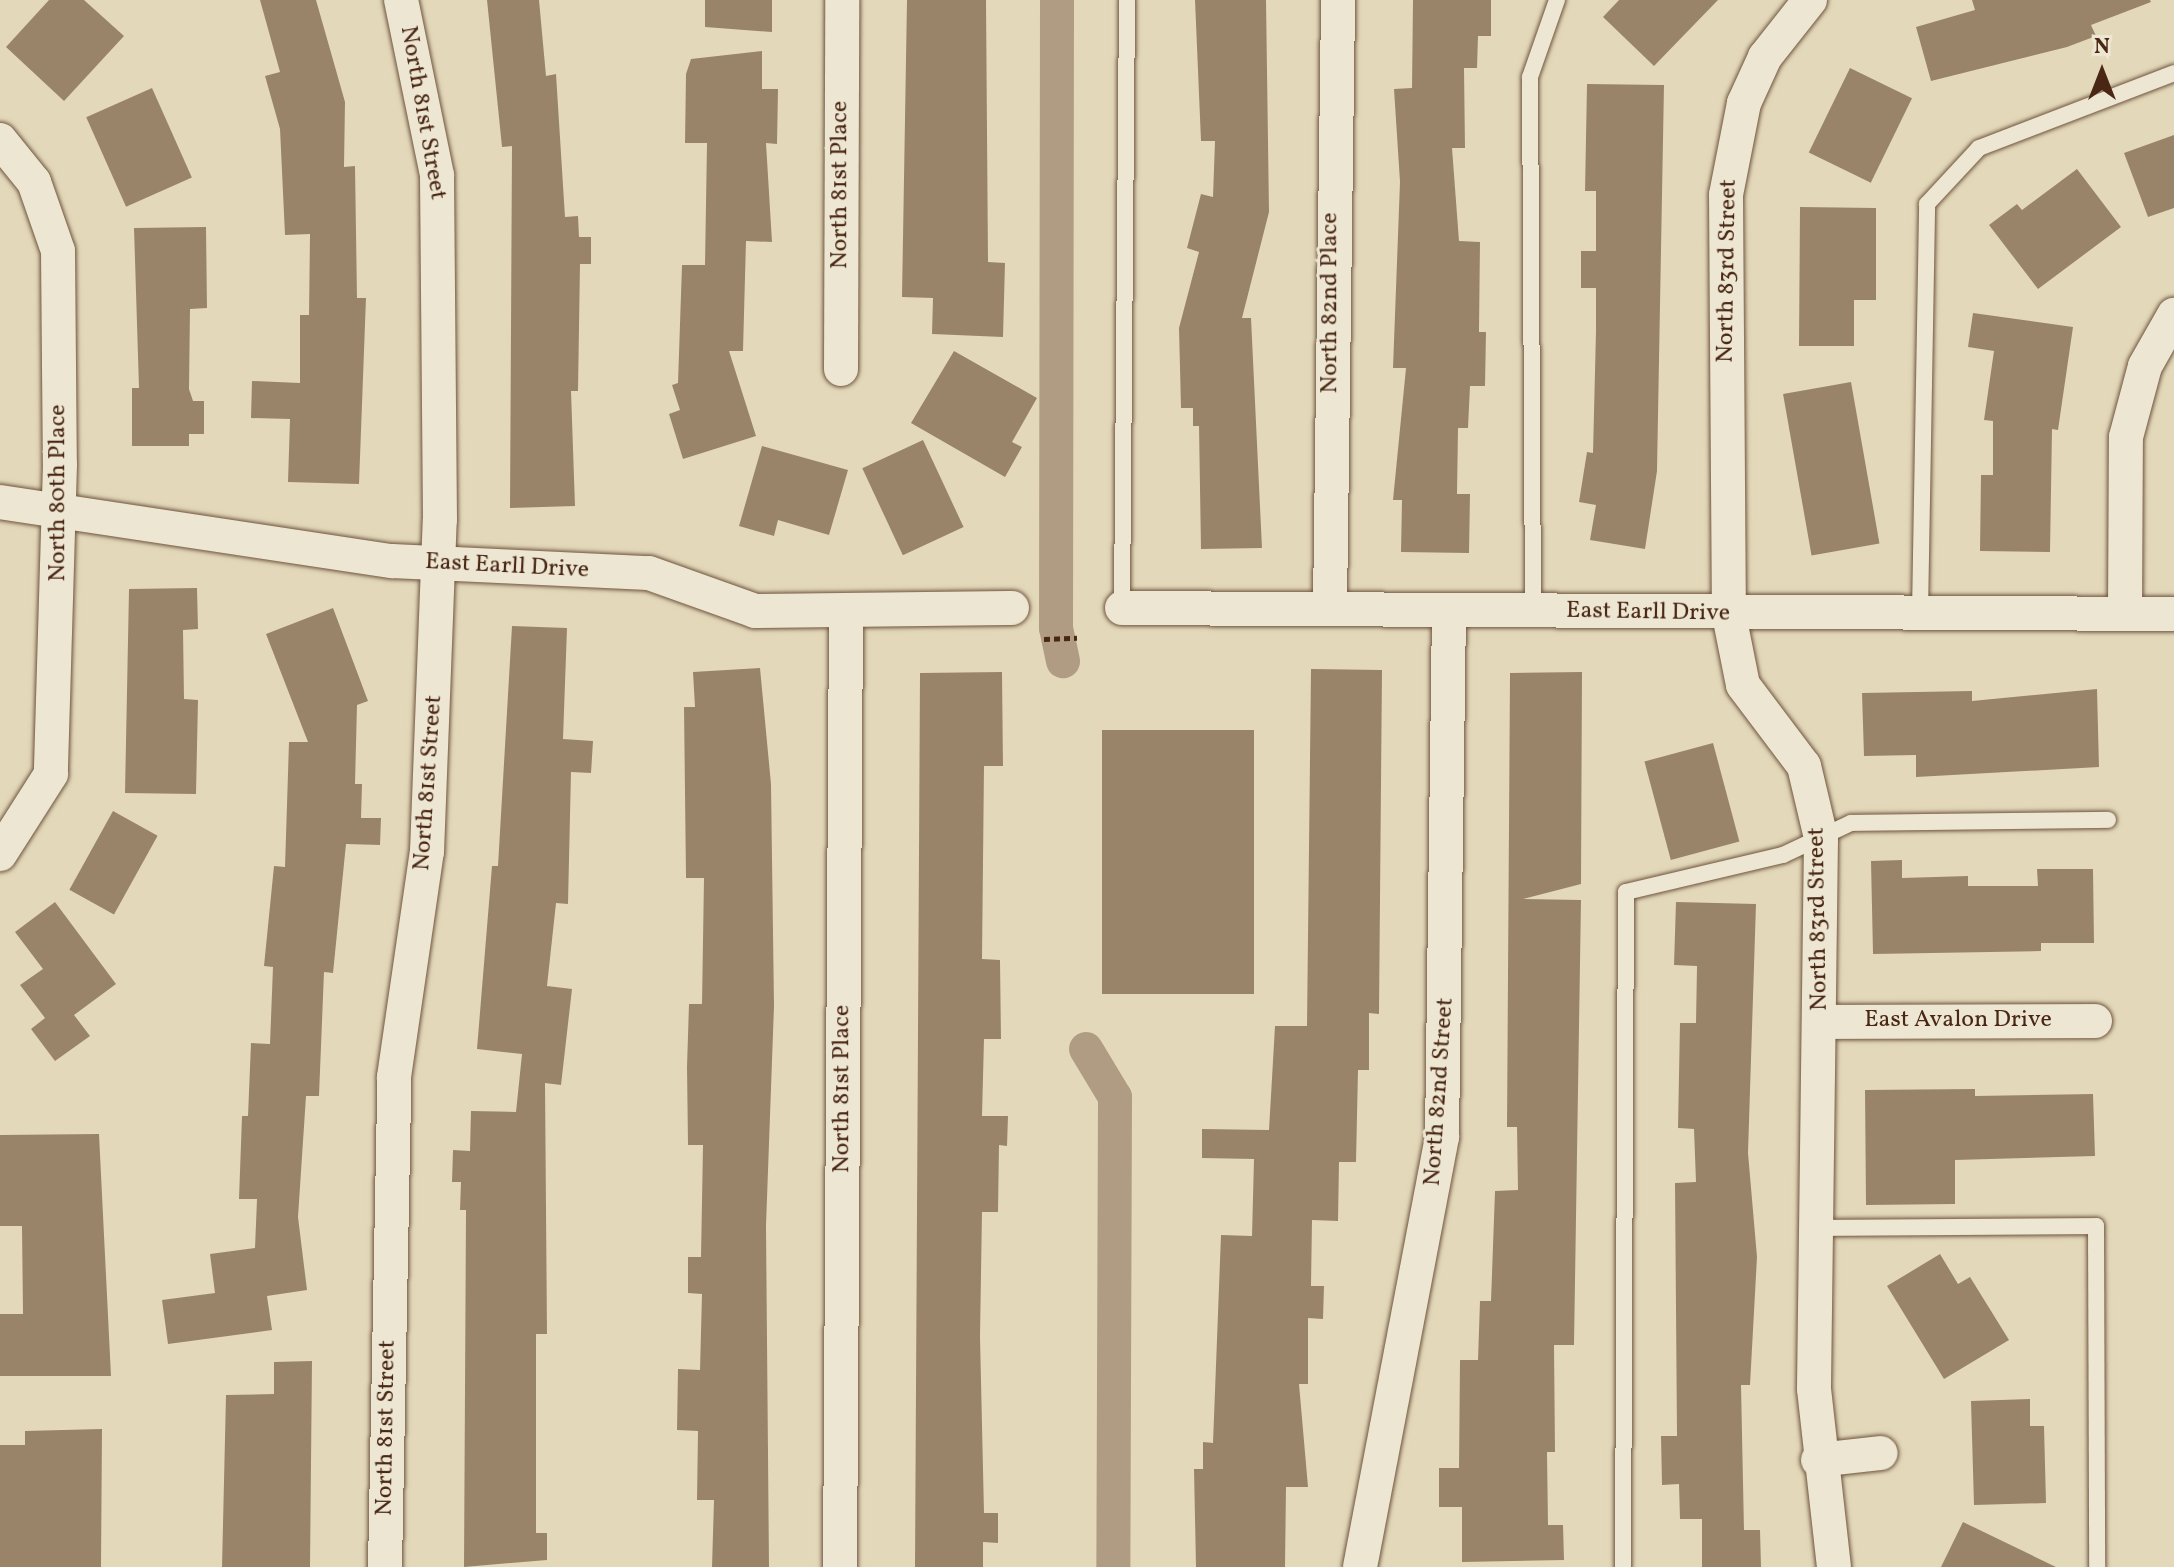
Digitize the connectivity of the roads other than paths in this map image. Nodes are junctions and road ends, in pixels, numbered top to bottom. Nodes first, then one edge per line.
1 (401, 0) edge
2 (842, 0) edge
3 (1127, 0) edge
4 (1338, 0) edge
5 (1557, 0) edge
6 (1810, 0) edge
7 (2174, 73) edge
8 (0, 140) edge
9 (2174, 315) edge
10 (841, 369) dead end
11 (0, 502) edge
12 (60, 508) junction
13 (439, 565) junction
14 (1330, 607) junction
15 (1012, 608) dead end
16 (1122, 608) joint
17 (1449, 610) junction
18 (846, 611) junction
19 (1533, 611) junction
20 (1920, 613) junction
21 (2125, 614) junction
22 (2174, 614) edge
23 (1729, 615) junction
24 (2108, 820) dead end
25 (1821, 838) junction
26 (3, 852) edge
27 (2095, 1021) dead end
28 (1822, 1022) junction
29 (1818, 1228) junction
30 (1881, 1453) dead end
31 (1818, 1460) junction
32 (385, 1567) edge
33 (840, 1567) edge
34 (1360, 1567) edge
35 (1623, 1567) edge
36 (1834, 1567) edge
37 (2097, 1567) edge

1 - 13 street, North 81st Street
2 - 10 street, North 81st Place
3 - 16 lane
4 - 14 street, North 82nd Place
5 - 19 lane
6 - 23 street, North 83rd Street
7 - 20 lane
8 - 12 street, North 80th Place
9 - 21 street
11 - 12 street, East Earll Drive
12 - 13 street, East Earll Drive
12 - 26 street, North 80th Place
13 - 18 street, East Earll Drive
13 - 32 street, North 81st Street
14 - 16 street, East Earll Drive
14 - 17 street, East Earll Drive
15 - 18 street, East Earll Drive
17 - 19 street, East Earll Drive
17 - 34 street, North 82nd Street
18 - 33 street, North 81st Place
19 - 23 street, East Earll Drive
20 - 21 street, East Earll Drive
20 - 23 street, East Earll Drive
21 - 22 street, East Earll Drive
23 - 25 street, North 83rd Street
24 - 25 lane
25 - 28 street, North 83rd Street
25 - 35 lane
27 - 28 street, East Avalon Drive
28 - 29 street, North 83rd Street
29 - 31 street, North 83rd Street
29 - 37 lane
30 - 31 street
31 - 36 street, North 83rd Street

